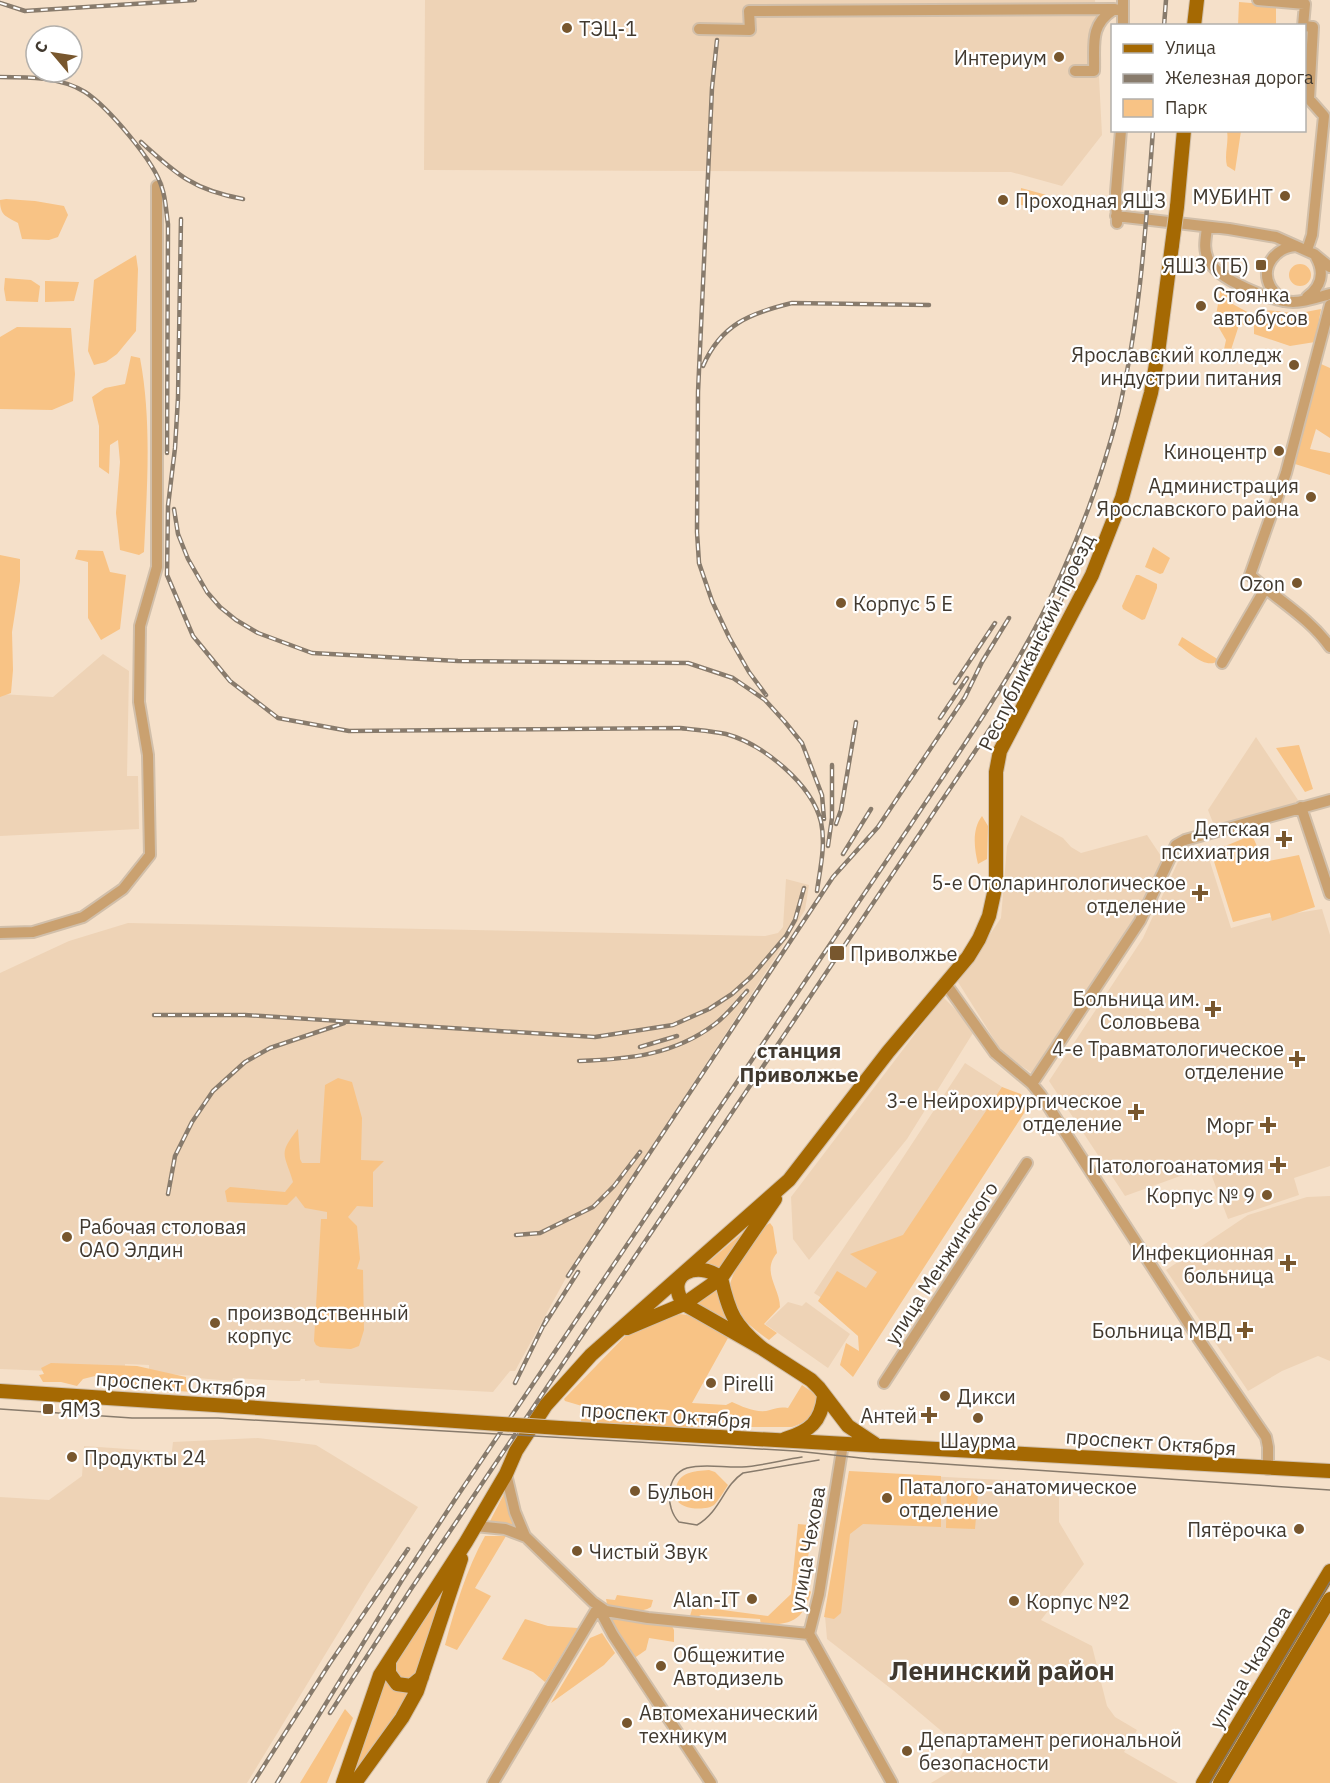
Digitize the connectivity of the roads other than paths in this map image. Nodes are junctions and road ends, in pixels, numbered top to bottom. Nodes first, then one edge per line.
1 (1197, 0) edge
2 (1258, 0) edge
3 (1007, 5) edge
4 (1120, 7) edge
5 (1123, 24) edge
6 (1194, 24) edge
7 (1304, 24) edge
8 (1306, 26) edge
9 (699, 29) dead end
10 (1076, 71) dead end
11 (1121, 132) edge
12 (1184, 132) edge
13 (157, 186) dead end
14 (1207, 230) junction
15 (1307, 250) junction
16 (1330, 267) edge
17 (1330, 294) edge
18 (1283, 301) junction
19 (1296, 302) junction
20 (1330, 305) edge
21 (1265, 589) junction
22 (1330, 647) edge
23 (1222, 663) dead end
24 (1330, 800) edge
25 (1300, 807) junction
26 (1330, 894) edge
27 (0, 933) edge
28 (946, 984) junction
29 (1032, 1084) junction
30 (1027, 1163) dead end
31 (789, 1180) junction
32 (685, 1272) junction
33 (721, 1278) junction
34 (684, 1304) junction
35 (617, 1332) junction
36 (763, 1349) junction
37 (884, 1383) dead end
38 (0, 1391) edge
39 (824, 1396) junction
40 (780, 1441) junction
41 (843, 1444) junction
42 (877, 1445) junction
43 (1268, 1469) junction
44 (1330, 1471) edge
45 (506, 1474) junction
46 (475, 1526) junction
47 (526, 1537) junction
48 (466, 1542) junction
49 (1330, 1570) edge
50 (1330, 1599) edge
51 (598, 1607) junction
52 (809, 1634) junction
53 (389, 1659) junction
54 (424, 1675) junction
55 (343, 1783) edge
56 (356, 1783) edge
57 (493, 1783) edge
58 (711, 1783) edge
59 (892, 1783) edge
60 (1203, 1783) edge
61 (1220, 1783) edge

1 - 6 main road
2 - 7 street
3 - 4 street
3 - 9 street
4 - 5 street
4 - 10 street
8 - 15 street
11 - 14 street
12 - 28 main road, Республиканский проезд, bridge
13 - 27 street
14 - 15 street
14 - 18 street
15 - 16 street
15 - 18 street
15 - 19 street
17 - 19 street
18 - 19 street
20 - 21 street
21 - 22 street
21 - 23 street
24 - 25 street
25 - 26 street
25 - 29 street
28 - 29 street
28 - 31 main road, Республиканский проезд
29 - 43 street
30 - 37 street, улица Менжинского
31 - 32 main road, Республиканский проезд
31 - 33 main road, Республиканский проезд
32 - 33 main road
32 - 34 main road
32 - 35 main road, Республиканский проезд
33 - 34 main road, Республиканский проезд
33 - 36 main road
34 - 35 main road, Республиканский проезд
34 - 36 main road
35 - 45 main road, Республиканский проезд
36 - 39 main road
38 - 40 main road, проспект Октября, bridge
39 - 40 main road
39 - 42 main road
40 - 41 main road, проспект Октября
41 - 42 main road, проспект Октября
41 - 52 street, улица Чехова
42 - 43 main road, проспект Октября
43 - 44 main road, проспект Октября
45 - 46 main road, Республиканский проезд
45 - 47 street
46 - 47 street
46 - 48 main road, Республиканский проезд
47 - 51 street
48 - 53 main road, Республиканский проезд
48 - 54 main road, Республиканский проезд
49 - 60 main road, улица Чкалова
50 - 61 main road, улица Чкалова
51 - 52 street
51 - 57 street
51 - 58 street
52 - 59 street, улица Чехова
53 - 54 main road
53 - 55 main road, Республиканский проезд
54 - 56 main road, Республиканский проезд

